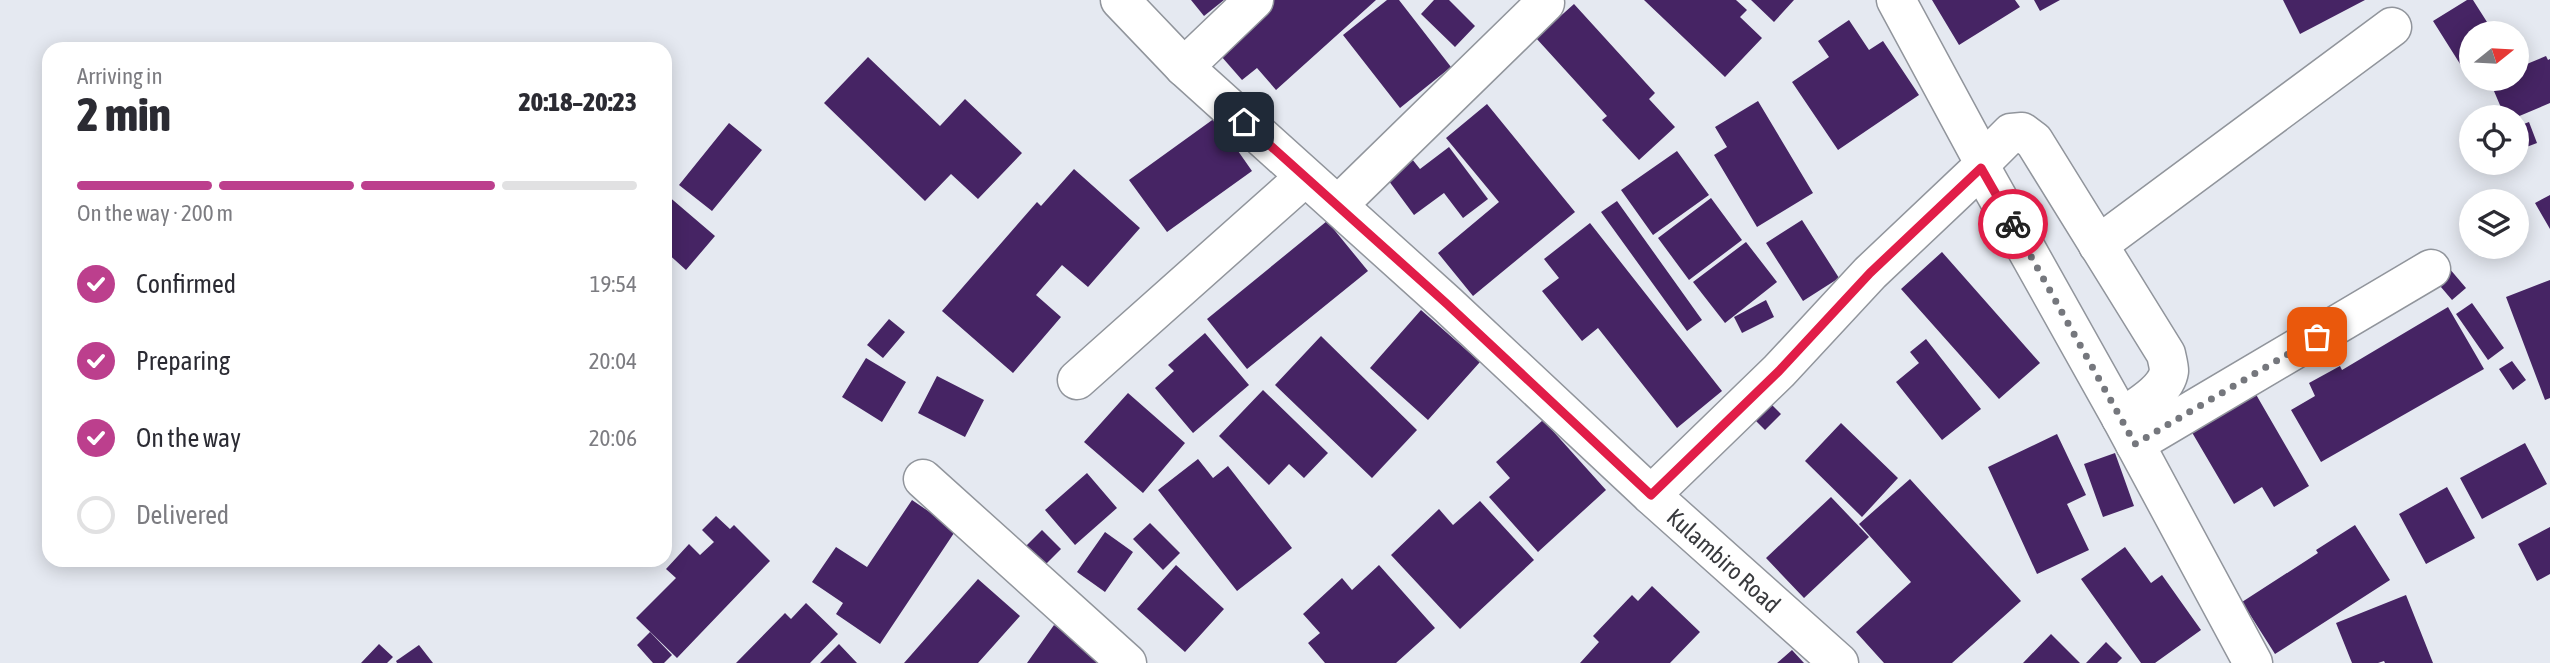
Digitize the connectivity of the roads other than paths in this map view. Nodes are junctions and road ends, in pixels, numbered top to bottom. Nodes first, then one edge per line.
1 (1120, 0) edge
2 (1254, 0) edge
3 (1896, 0) edge
4 (1545, 4) dead end
5 (2392, 27) dead end
6 (1184, 67) junction
7 (1982, 165) junction
8 (1305, 177) junction
9 (1338, 205) junction
10 (2098, 245) junction
11 (2431, 270) dead end
12 (1077, 380) dead end
13 (2128, 431) junction
14 (923, 479) dead end
15 (1651, 495) junction
16 (1127, 663) edge
17 (1839, 663) edge
18 (2253, 663) edge

1 - 6 street, Kulambiro Road
2 - 6 street
3 - 7 street
4 - 9 street
5 - 10 street
6 - 8 street, Kulambiro Road
7 - 10 street
7 - 13 street
7 - 15 street
8 - 9 street, Kulambiro Road
8 - 12 street
9 - 15 street, Kulambiro Road
10 - 13 street
11 - 13 street
13 - 18 street
14 - 16 street
15 - 17 street, Kulambiro Road

